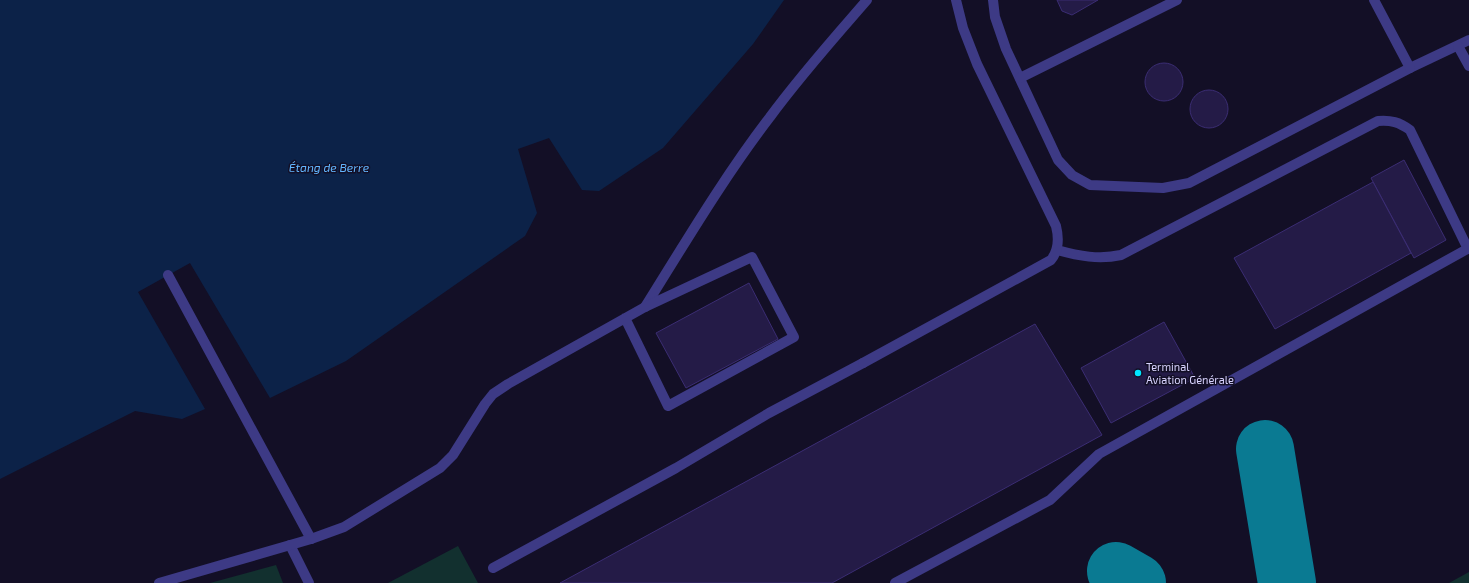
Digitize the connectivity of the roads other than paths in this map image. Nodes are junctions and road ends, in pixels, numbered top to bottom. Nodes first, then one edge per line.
1 (867, 0) edge
2 (956, 0) edge
3 (993, 0) edge
4 (1177, 0) edge
5 (1374, 0) edge
6 (1469, 40) edge
7 (1458, 46) junction
8 (1469, 66) edge
9 (1410, 68) junction
10 (1020, 78) junction
11 (1468, 248) edge
12 (1057, 250) junction
13 (168, 275) dead end
14 (645, 307) junction
15 (624, 318) junction
16 (312, 539) junction
17 (290, 545) junction
18 (493, 568) dead end
19 (159, 583) edge
20 (309, 583) edge
21 (895, 583) edge

1 - 14 street
2 - 12 street
3 - 10 street
4 - 10 street
5 - 9 street
6 - 7 street
7 - 8 street
7 - 9 street
9 - 10 street
11 - 12 street
11 - 21 street
12 - 18 street
13 - 16 street
14 - 15 street
14 - 15 street
15 - 16 street
16 - 17 street
17 - 19 street
17 - 20 street

